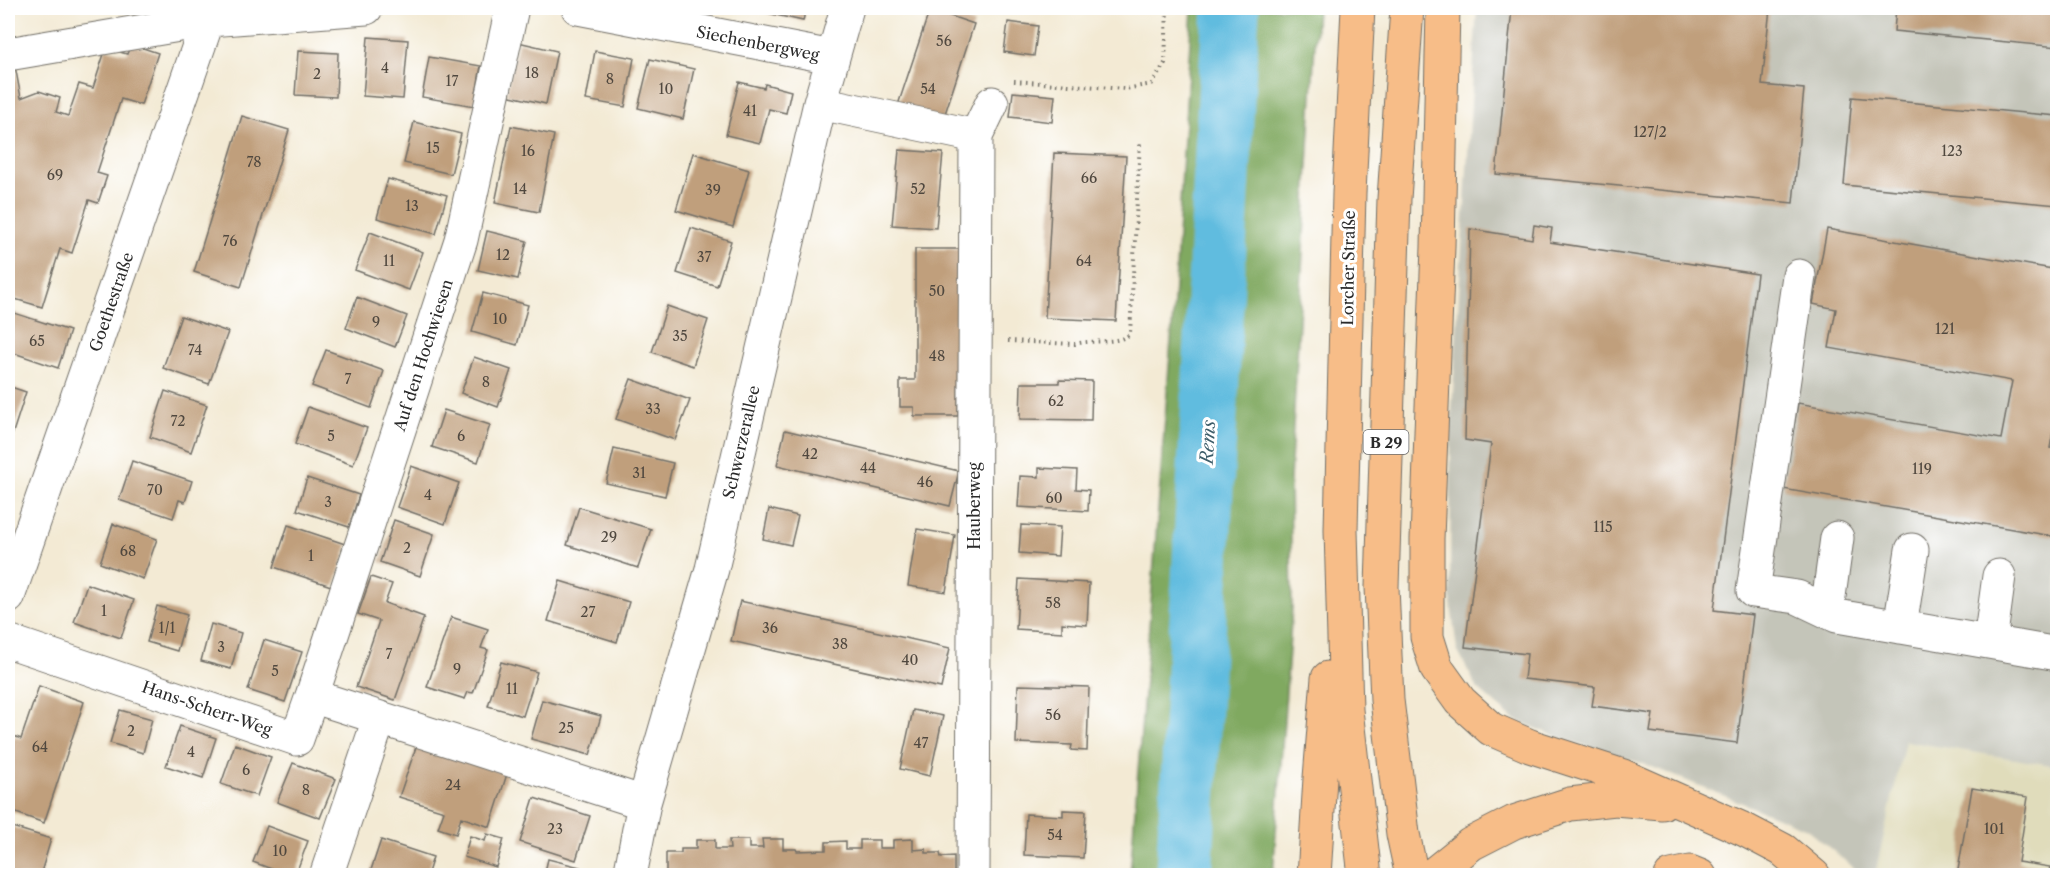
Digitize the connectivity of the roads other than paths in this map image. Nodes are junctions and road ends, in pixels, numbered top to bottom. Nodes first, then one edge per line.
1 (366, 8) edge
2 (512, 8) edge
3 (578, 8) edge
4 (847, 8) edge
5 (1358, 8) edge
6 (1407, 8) edge
7 (1443, 8) edge
8 (211, 14) edge
9 (8, 54) edge
10 (832, 57) junction
11 (820, 103) junction
12 (992, 103) road end
13 (976, 136) junction
14 (1799, 276) dead end
15 (1341, 530) junction
16 (1837, 538) dead end
17 (1912, 550) dead end
18 (2000, 576) dead end
19 (8, 597) edge
20 (1827, 611) junction
21 (1900, 627) junction
22 (8, 640) edge
23 (1990, 642) junction
24 (2058, 654) edge
25 (312, 696) junction
26 (379, 718) junction
27 (644, 803) junction
28 (1691, 806) junction
29 (326, 876) edge
30 (630, 876) edge
31 (973, 876) edge
32 (1314, 876) edge
33 (1365, 876) edge
34 (1412, 876) edge
35 (1431, 876) edge
36 (1671, 876) edge
37 (1700, 876) edge
38 (1814, 876) edge

1 - 8 street
2 - 25 street, Auf den Hochwiesen
3 - 10 street, Siechenbergweg
4 - 10 street, Schwerzerallee
5 - 15 highway, Lorcher Straße / B 29
6 - 34 highway, B 29
7 - 28 highway
8 - 9 street
8 - 19 street, Goethestraße
10 - 11 street, Schwerzerallee
11 - 13 street
11 - 27 street, Schwerzerallee
12 - 13 street, Hauberweg
13 - 31 street, Hauberweg
14 - 20 street
15 - 32 highway
15 - 33 highway, B 29
16 - 20 street
17 - 21 street
18 - 23 street
20 - 21 street
21 - 23 street
22 - 25 street, Hans-Scherr-Weg
23 - 24 street
25 - 26 street
26 - 27 street
26 - 29 street
27 - 30 street, Schwerzerallee
28 - 35 highway
28 - 38 highway
36 - 37 highway

